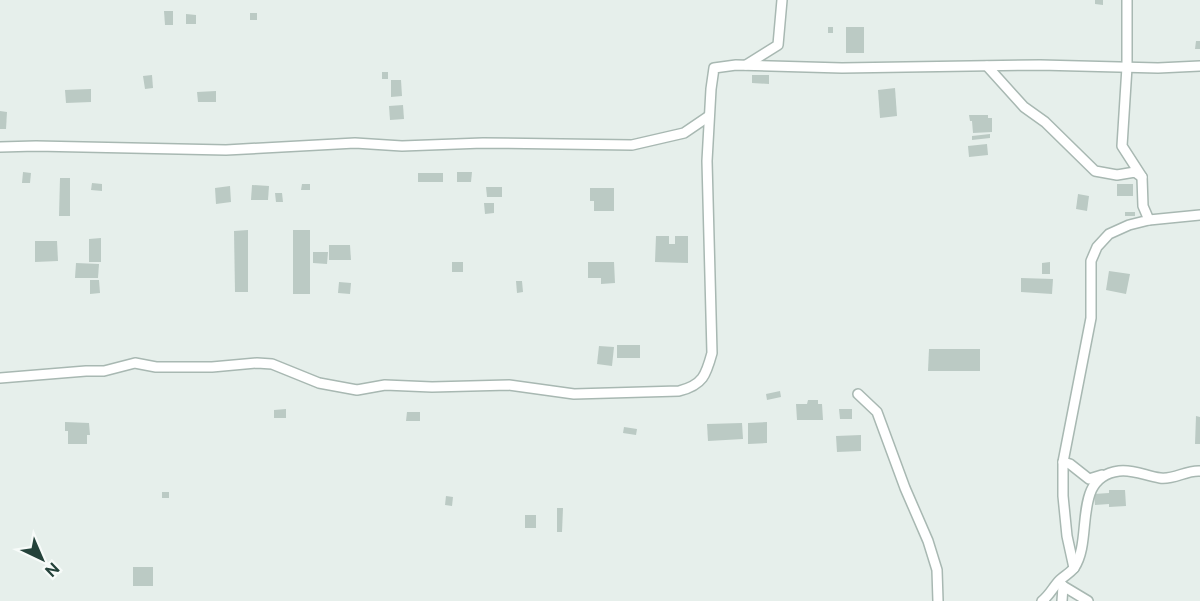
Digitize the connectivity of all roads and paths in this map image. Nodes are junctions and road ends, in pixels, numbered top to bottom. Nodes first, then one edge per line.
1 (782, 0) edge
2 (1127, 0) edge
3 (746, 65) junction
4 (987, 66) junction
5 (1200, 66) edge
6 (1127, 67) junction
7 (709, 116) junction
8 (0, 147) edge
9 (1142, 177) junction
10 (1200, 215) edge
11 (1149, 220) junction
12 (0, 378) edge
13 (858, 394) dead end
14 (1063, 462) junction
15 (1200, 471) edge
16 (1105, 475) junction
17 (1074, 568) junction
18 (1061, 584) junction
19 (938, 601) edge
20 (1042, 601) edge
21 (1062, 601) edge
22 (1088, 601) edge

1 - 3 street
2 - 6 street
3 - 4 street
3 - 7 street
4 - 6 street
4 - 9 street
5 - 6 street
6 - 9 street
7 - 8 street
7 - 12 street
9 - 11 street
10 - 11 street
11 - 14 street
13 - 19 street
14 - 16 street
14 - 17 street
15 - 16 street
16 - 17 street
17 - 18 street
18 - 20 street
18 - 21 street
18 - 22 street

